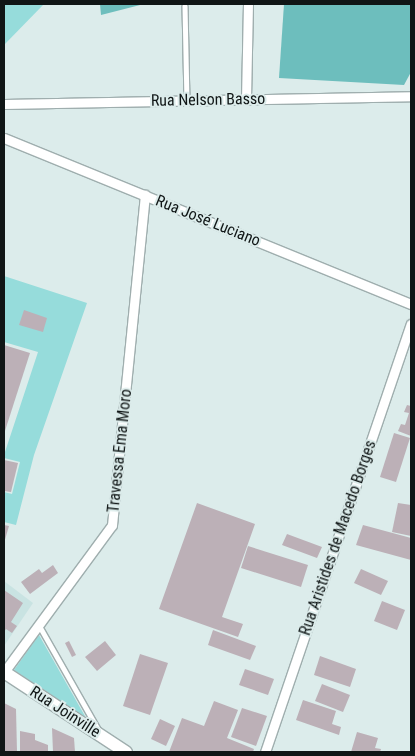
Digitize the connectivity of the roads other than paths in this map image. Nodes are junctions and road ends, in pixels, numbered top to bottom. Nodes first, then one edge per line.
1 (248, 4) edge
2 (185, 6) dead end
3 (411, 96) edge
4 (187, 100) junction
5 (246, 100) junction
6 (4, 104) edge
7 (4, 138) edge
8 (145, 195) junction
9 (411, 304) edge
10 (411, 324) edge
11 (39, 624) junction
12 (4, 672) edge
13 (103, 737) junction
14 (126, 752) edge
15 (265, 752) edge

1 - 5 street
2 - 4 lane
3 - 5 street, Rua Nelson Basso
4 - 5 street, Rua Nelson Basso
4 - 6 street, Rua Nelson Basso
7 - 8 street, Rua José Luciano
8 - 9 street, Rua José Luciano
8 - 11 street, Travessa Ema Moro
10 - 15 street, Rua Aristides de Macedo Borges
11 - 12 street, Travessa Ema Moro
11 - 13 lane
12 - 13 main road, Rua Joinville
13 - 14 main road, Rua Joinville

